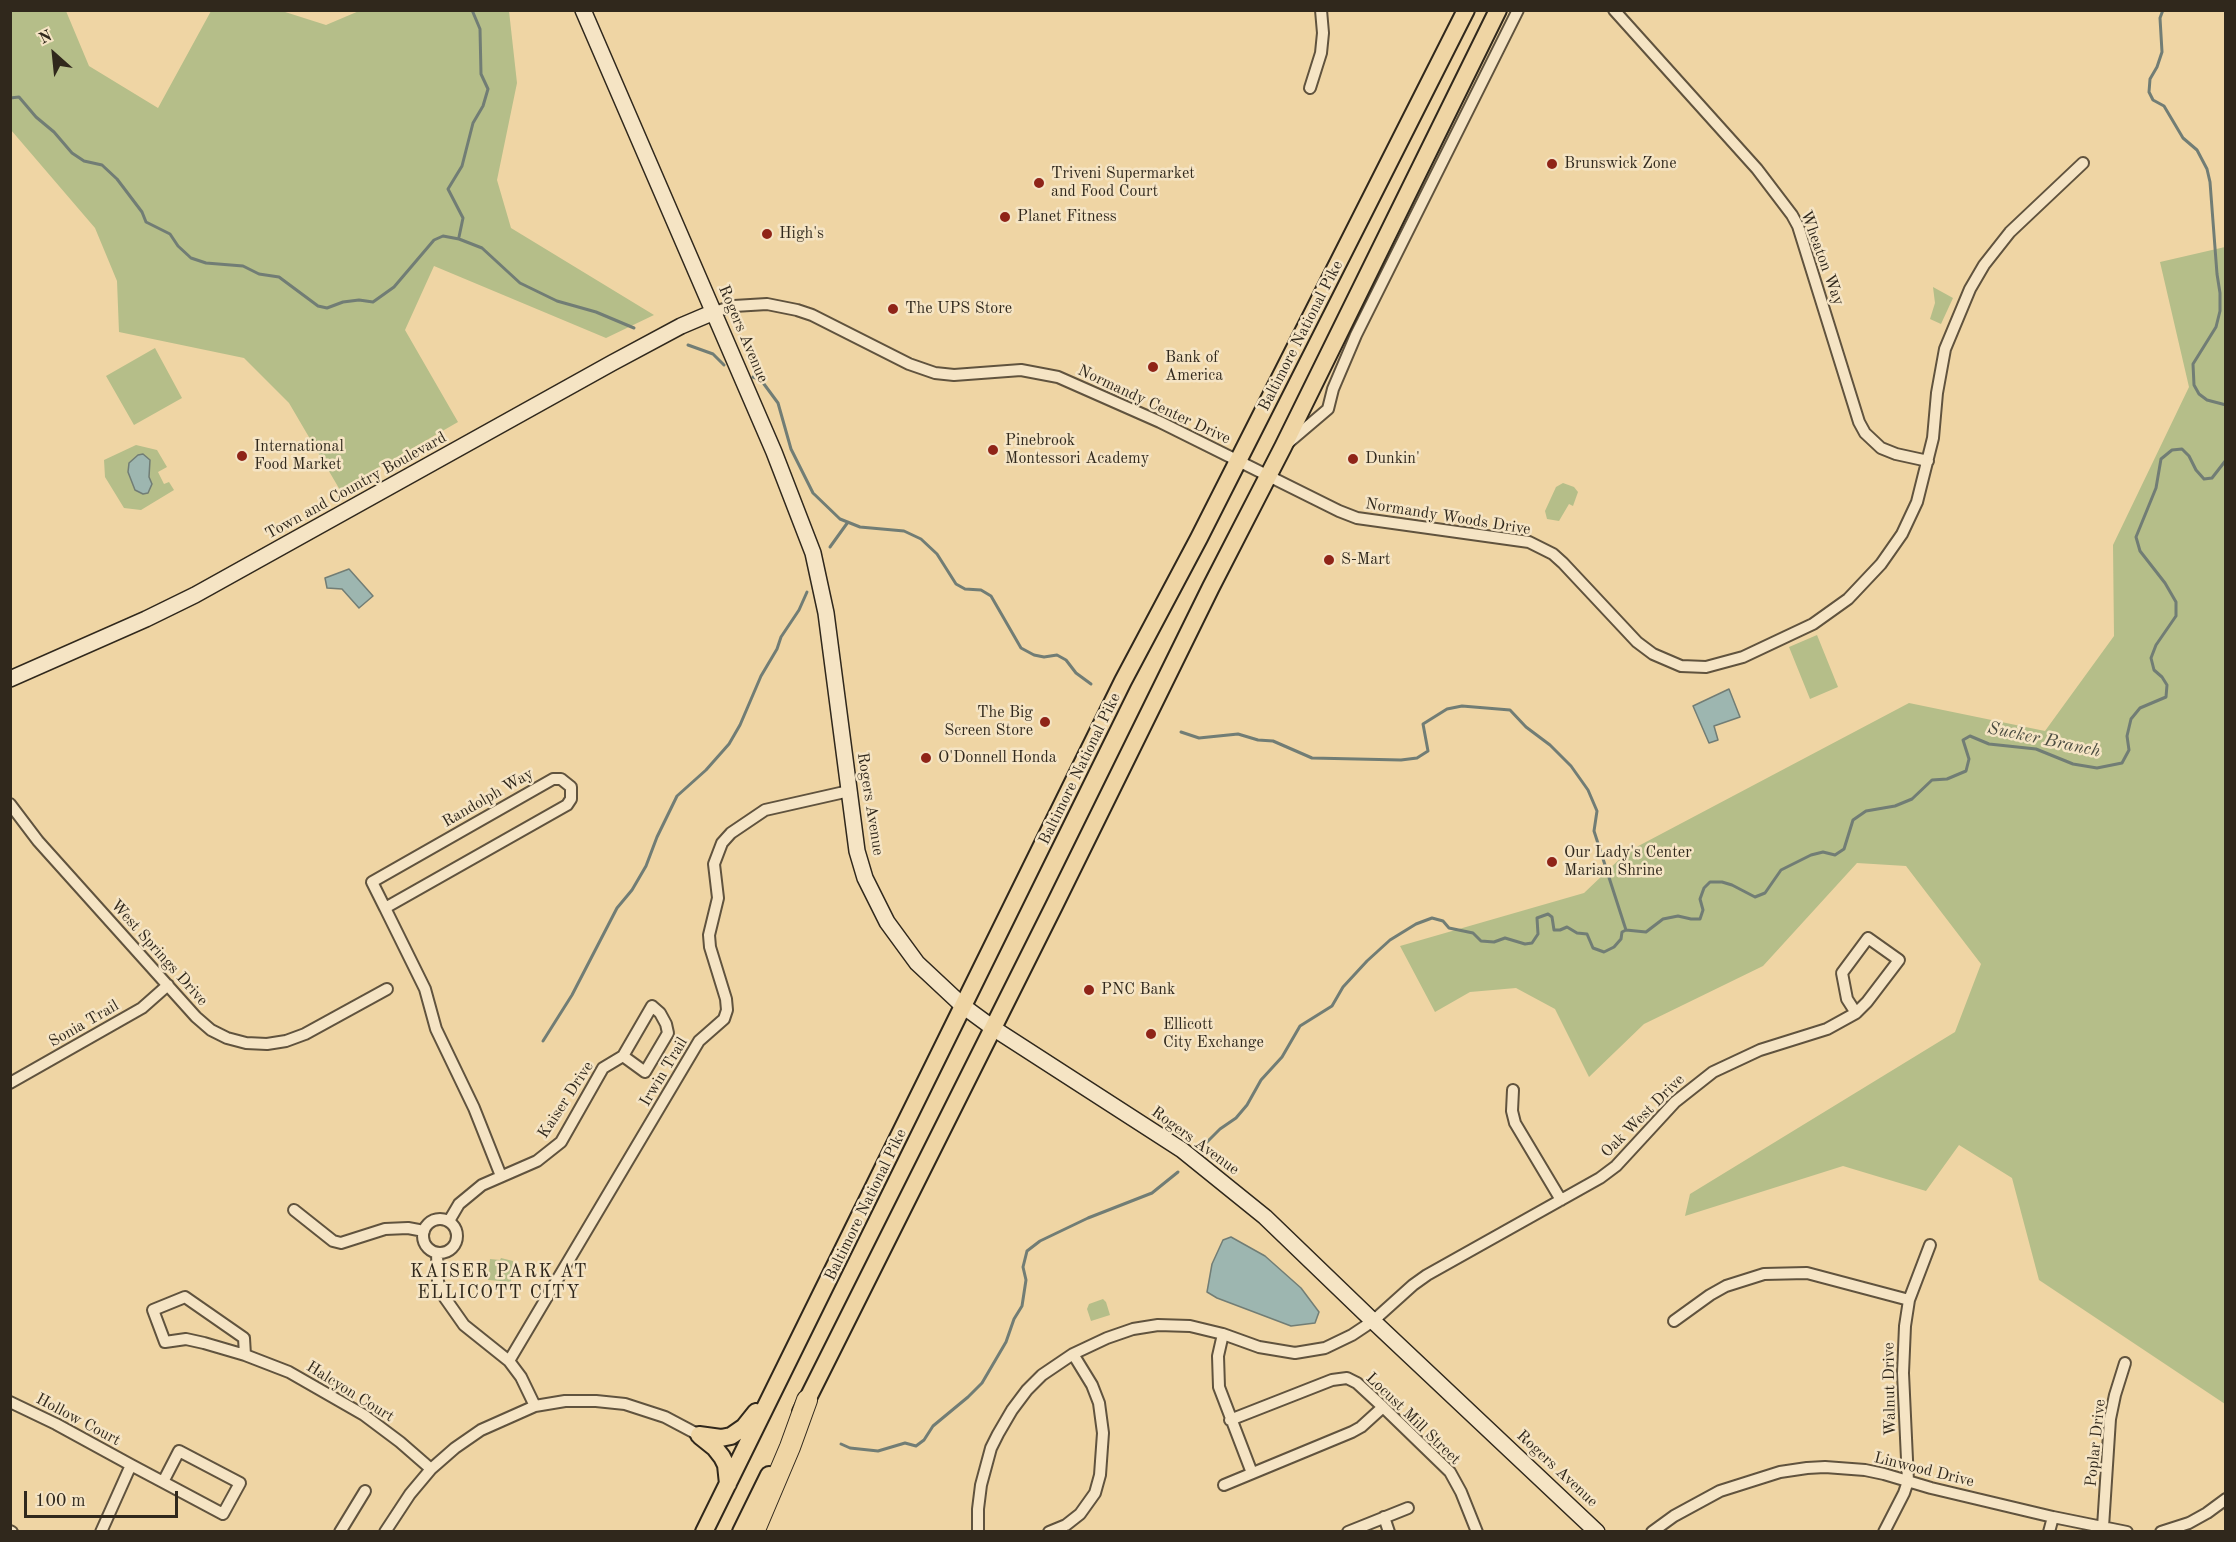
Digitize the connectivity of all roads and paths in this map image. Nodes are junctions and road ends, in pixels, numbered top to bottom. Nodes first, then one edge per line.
1 (584, 10) edge
2 (1321, 10) edge
3 (1466, 10) edge
4 (1498, 10) edge
5 (1518, 10) edge
6 (1614, 10) edge
7 (1310, 88) dead end
8 (2083, 163) dead end
9 (714, 312) junction
10 (1283, 447) junction
11 (1238, 461) junction
12 (1928, 461) junction
13 (1268, 476) junction
14 (10, 679) edge
15 (849, 791) junction
16 (10, 804) edge
17 (385, 908) junction
18 (168, 985) junction
19 (387, 989) dead end
20 (963, 1006) junction
21 (1856, 1012) junction
22 (993, 1028) junction
23 (623, 1056) junction
24 (10, 1083) edge
25 (1513, 1090) dead end
26 (501, 1176) junction
27 (1561, 1200) junction
28 (294, 1210) dead end
29 (449, 1221) junction
30 (424, 1231) junction
31 (1930, 1245) dead end
32 (436, 1253) junction
33 (1909, 1300) junction
34 (1372, 1321) junction
35 (1674, 1321) dead end
36 (1223, 1334) junction
37 (1073, 1354) junction
38 (245, 1355) junction
39 (509, 1361) junction
40 (2125, 1363) dead end
41 (775, 1388) junction
42 (807, 1400) junction
43 (10, 1402) edge
44 (535, 1406) junction
45 (1383, 1407) junction
46 (1230, 1420) junction
47 (699, 1435) junction
48 (131, 1465) junction
49 (431, 1469) junction
50 (1252, 1473) junction
51 (1908, 1481) junction
52 (163, 1482) junction
53 (728, 1484) junction
54 (1224, 1485) dead end
55 (365, 1491) dead end
56 (2226, 1499) edge
57 (1408, 1508) dead end
58 (1383, 1517) junction
59 (2053, 1517) junction
60 (2103, 1527) junction
61 (101, 1532) edge
62 (340, 1532) edge
63 (385, 1532) edge
64 (704, 1532) edge
65 (741, 1532) edge
66 (754, 1532) edge
67 (978, 1532) edge
68 (1049, 1532) edge
69 (1348, 1532) edge
70 (1389, 1532) edge
71 (1477, 1532) edge
72 (1597, 1532) edge
73 (1653, 1532) edge
74 (1884, 1532) edge
75 (2049, 1532) edge
76 (2127, 1532) edge
77 (2161, 1532) edge

1 - 9 main road, Rogers Avenue
2 - 7 street
3 - 11 main road, Baltimore National Pike
4 - 10 main road, Baltimore National Pike
5 - 10 street
6 - 12 street, Wheaton Way
8 - 12 street, Normandy Woods Drive
9 - 11 street, Normandy Center Drive
9 - 14 main road, Town and Country Boulevard
9 - 15 main road, Rogers Avenue
10 - 13 main road, Baltimore National Pike
11 - 13 street, Normandy Woods Drive
11 - 20 main road, Baltimore National Pike
12 - 13 street, Normandy Woods Drive
13 - 22 main road, Baltimore National Pike
15 - 20 main road, Rogers Avenue
15 - 39 street, Irwin Trail
16 - 18 street, West Springs Drive
17 - 17 street, Randolph Way
17 - 26 street, Randolph Way
18 - 19 street, West Springs Drive
18 - 24 street, Sonia Trail
20 - 22 main road, Rogers Avenue
20 - 41 main road, Baltimore National Pike
21 - 21 street, Oak West Drive
21 - 27 street, Oak West Drive
22 - 34 main road, Rogers Avenue
22 - 42 main road, Baltimore National Pike
23 - 23 street, Kaiser Drive
23 - 26 street, Kaiser Drive
25 - 27 street
26 - 29 street, Kaiser Drive
27 - 34 street, Oak West Drive
28 - 30 street
29 - 30 street
29 - 32 street
30 - 32 street
31 - 33 street, Walnut Drive
32 - 39 street
33 - 35 street
33 - 51 street, Walnut Drive
34 - 36 street, Oak West Drive
34 - 72 main road, Rogers Avenue
36 - 37 street, Oak West Drive
36 - 46 street
37 - 67 street, Oak West Drive
37 - 68 street
38 - 38 street, Halcyon Court
38 - 49 street, Halcyon Court
39 - 44 street
40 - 60 street, Poplar Drive
41 - 47 main road
41 - 53 main road, Baltimore National Pike
42 - 65 main road, Baltimore National Pike
42 - 66 highway
43 - 48 street, Hollow Court
44 - 47 street
44 - 49 street
45 - 46 street, Locust Mill Street
45 - 50 street
45 - 71 street, Locust Mill Street
46 - 50 street
47 - 53 main road
48 - 52 street, Hollow Court
48 - 61 street
49 - 63 street
50 - 54 street
51 - 59 street, Linwood Drive
51 - 73 street, Linwood Drive
51 - 74 street, Walnut Drive
52 - 52 street, Hollow Court
53 - 64 main road, Baltimore National Pike
55 - 62 street
56 - 77 street
57 - 58 street
58 - 69 street
58 - 70 street
59 - 60 street, Linwood Drive
59 - 75 street
60 - 76 street, Linwood Drive

